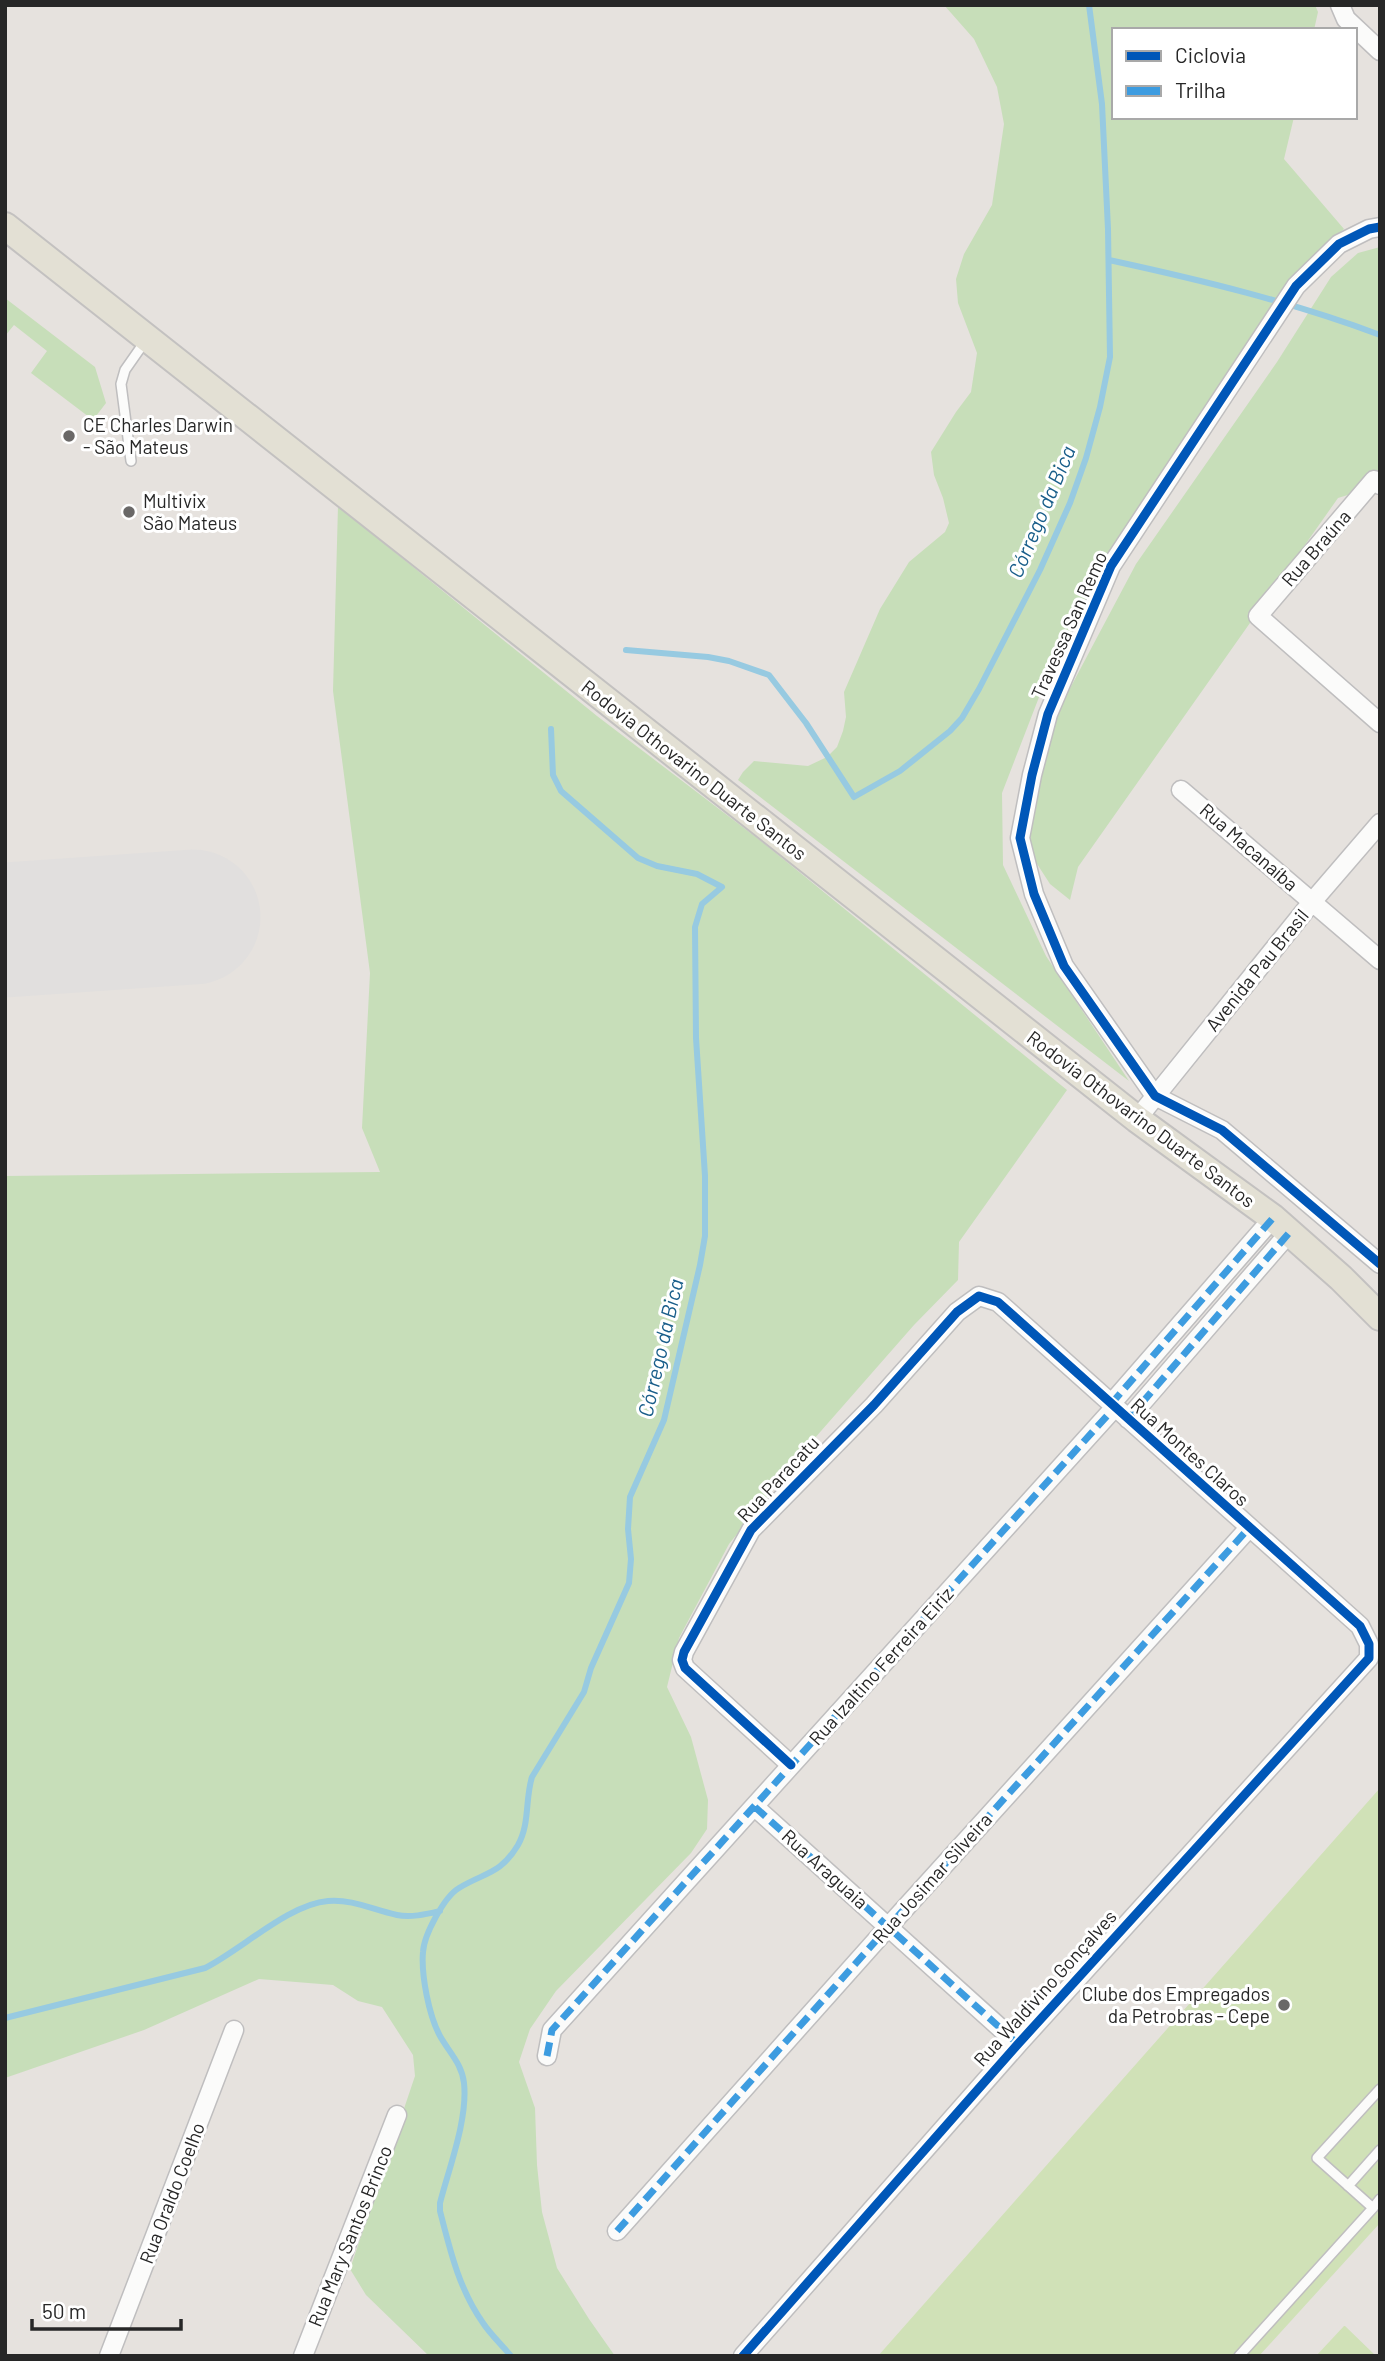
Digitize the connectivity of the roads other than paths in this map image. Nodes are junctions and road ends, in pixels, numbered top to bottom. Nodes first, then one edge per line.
1 (1340, 5) edge
2 (1356, 28) edge
3 (1357, 29) edge
4 (1380, 51) edge
5 (5, 226) edge
6 (1380, 227) edge
7 (148, 339) junction
8 (131, 461) dead end
9 (1377, 482) edge
10 (1380, 723) edge
11 (1181, 790) dead end
12 (1380, 823) edge
13 (1312, 902) junction
14 (1380, 960) edge
15 (1155, 1096) junction
16 (1137, 1119) junction
17 (1281, 1226) junction
18 (1380, 1264) edge
19 (979, 1296) joint
20 (1380, 1317) edge
21 (1118, 1410) junction
22 (1250, 1528) junction
23 (1369, 1644) joint
24 (792, 1765) junction
25 (755, 1807) junction
26 (889, 1926) junction
27 (234, 2030) dead end
28 (1018, 2044) junction
29 (547, 2056) dead end
30 (1380, 2089) edge
31 (397, 2115) dead end
32 (1380, 2150) edge
33 (1348, 2186) junction
34 (1380, 2199) edge
35 (1373, 2208) junction
36 (617, 2231) dead end
37 (109, 2356) edge
38 (303, 2356) edge
39 (743, 2356) edge
40 (1239, 2356) edge

1 - 2 street
3 - 4 street
5 - 7 main road, Rodovia Othovarino Duarte Santos
6 - 15 street, Travessa San Remo
7 - 8 lane
7 - 16 main road, Rodovia Othovarino Duarte Santos
9 - 10 street, Rua Braúna
11 - 13 street, Rua Macanaíba
12 - 13 street, Avenida Pau Brasil
13 - 14 street, Rua Macanaíba
13 - 15 street, Avenida Pau Brasil
15 - 16 street, Avenida Pau Brasil
15 - 18 street, Rodovia Othovarino Duarte Santos
16 - 17 main road, Rodovia Othovarino Duarte Santos
17 - 20 main road, Rodovia Othovarino Duarte Santos
17 - 21 street, Rua Izaltino Ferreira Eiriz
19 - 21 street, Rua Montes Claros
19 - 24 street, Rua Paracatu
21 - 22 street, Rua Montes Claros
21 - 24 street, Rua Izaltino Ferreira Eiriz
22 - 23 street, Rua Montes Claros
22 - 26 street, Rua Josimar Silveira
23 - 28 street, Rua Waldivino Gonçalves
24 - 25 street, Rua Izaltino Ferreira Eiriz
25 - 26 street, Rua Araguaia
25 - 29 street, Rua Izaltino Ferreira Eiriz
26 - 28 street, Rua Araguaia
26 - 36 street, Rua Josimar Silveira
27 - 37 street, Rua Oraldo Coelho
28 - 39 street, Rua Waldivino Gonçalves
30 - 33 lane
31 - 38 street, Rua Mary Santos Brinco
32 - 33 lane
33 - 35 lane
34 - 35 lane
35 - 40 lane

